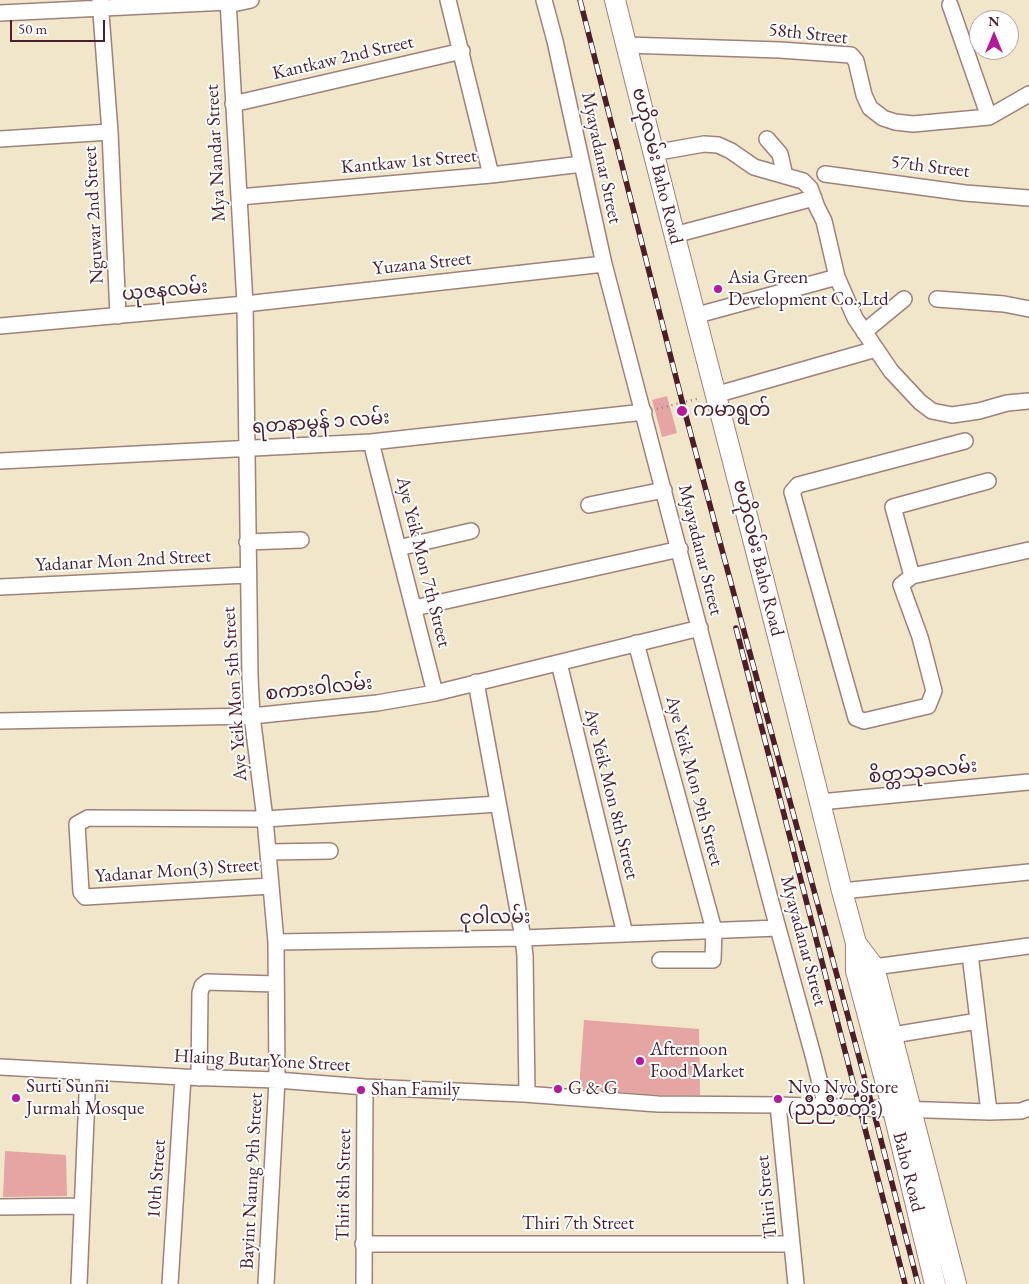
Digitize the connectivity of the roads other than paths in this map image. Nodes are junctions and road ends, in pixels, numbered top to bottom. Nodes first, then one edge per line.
1 (251, 0) edge
2 (448, 0) edge
3 (544, 0) edge
4 (615, 0) edge
5 (228, 2) edge
6 (100, 5) edge
7 (950, 5) dead end
8 (0, 14) edge
9 (626, 45) junction
10 (462, 51) junction
11 (1029, 94) edge
12 (234, 104) junction
13 (990, 117) junction
14 (110, 132) junction
15 (0, 139) edge
16 (767, 139) dead end
17 (653, 153) junction
18 (582, 164) junction
19 (825, 174) dead end
20 (491, 175) junction
21 (786, 176) junction
22 (239, 198) junction
23 (814, 198) junction
24 (1029, 198) edge
25 (674, 236) junction
26 (604, 264) junction
27 (837, 277) junction
28 (904, 299) dead end
29 (937, 299) dead end
30 (245, 304) junction
31 (1029, 309) edge
32 (118, 316) junction
33 (694, 316) junction
34 (0, 326) edge
35 (864, 332) junction
36 (876, 349) junction
37 (715, 395) junction
38 (1029, 401) edge
39 (644, 412) junction
40 (965, 440) dead end
41 (372, 442) junction
42 (246, 448) junction
43 (0, 461) edge
44 (988, 481) dead end
45 (664, 490) junction
46 (589, 505) dead end
47 (471, 531) dead end
48 (302, 540) dead end
49 (247, 542) junction
50 (398, 548) junction
51 (680, 549) junction
52 (1029, 550) edge
53 (247, 575) junction
54 (912, 576) junction
55 (0, 587) edge
56 (414, 608) junction
57 (700, 628) junction
58 (636, 643) junction
59 (558, 663) junction
60 (476, 682) junction
61 (435, 693) junction
62 (252, 716) junction
63 (0, 720) edge
64 (1029, 782) edge
65 (820, 802) junction
66 (498, 804) junction
67 (265, 819) junction
68 (330, 851) dead end
69 (268, 852) junction
70 (1029, 872) edge
71 (271, 886) junction
72 (842, 891) junction
73 (778, 928) junction
74 (714, 930) junction
75 (625, 934) junction
76 (523, 938) junction
77 (276, 942) junction
78 (856, 943) junction
79 (1029, 950) edge
80 (970, 954) junction
81 (660, 960) dead end
82 (874, 967) junction
83 (276, 984) junction
84 (978, 1020) junction
85 (893, 1035) junction
86 (0, 1067) edge
87 (88, 1072) junction
88 (183, 1077) junction
89 (199, 1078) junction
90 (277, 1080) junction
91 (365, 1087) junction
92 (527, 1094) junction
93 (778, 1105) junction
94 (826, 1107) junction
95 (1029, 1108) edge
96 (903, 1110) junction
97 (989, 1112) junction
98 (82, 1206) junction
99 (0, 1207) edge
100 (363, 1244) junction
101 (792, 1244) junction
102 (79, 1284) edge
103 (170, 1284) edge
104 (266, 1284) edge
105 (364, 1284) edge
106 (796, 1284) edge
107 (935, 1284) edge
108 (956, 1284) edge

1 - 5 street
2 - 10 street
3 - 18 street, Myayadanar Street
4 - 9 main road, ဗဟိုလမ်း Baho Road
5 - 6 street
5 - 12 street, Mya Nandar Street
6 - 8 street
6 - 14 street
7 - 13 street
9 - 13 street, 58th Street
9 - 17 main road, ဗဟိုလမ်း Baho Road
10 - 12 street, Kantkaw 2nd Street
10 - 20 street
11 - 13 street, 58th Street
12 - 22 street, Mya Nandar Street
14 - 15 street, Nguwar 2nd Street
14 - 32 street, Nguwar 2nd Street
16 - 21 street
17 - 21 street
17 - 25 main road, ဗဟိုလမ်း Baho Road
18 - 20 street, Kantkaw 1st Street
18 - 26 street, Myayadanar Street
19 - 24 street, 57th Street
20 - 22 street, Kantkaw 1st Street
21 - 23 street
22 - 30 street, Mya Nandar Street
23 - 25 street
23 - 27 street
25 - 33 main road, ဗဟိုလမ်း Baho Road
26 - 30 street, Yuzana Street
26 - 39 street, Myayadanar Street
27 - 33 street
27 - 35 street
28 - 35 street
29 - 31 street
30 - 32 street, ယုဇနလမ်း
30 - 42 street, Aye Yeik Mon 5th Street
32 - 34 street, ယုဇနလမ်း
33 - 37 main road, ဗဟိုလမ်း Baho Road
35 - 36 street
36 - 37 street
36 - 38 street
37 - 65 main road, ဗဟိုလမ်း Baho Road
39 - 41 street, ရတနာမွန် ၁ လမ်း
39 - 45 street, Myayadanar Street
40 - 54 street
41 - 42 street, ရတနာမွန် ၁ လမ်း
41 - 50 street, Aye Yeik Mon 7th Street
42 - 43 street, ရတနာမွန် ၁ လမ်း
42 - 49 street, Aye Yeik Mon 5th Street
44 - 54 street
45 - 46 street
45 - 51 street, Myayadanar Street
47 - 50 street
48 - 49 street
49 - 53 street, Aye Yeik Mon 5th Street
50 - 56 street, Aye Yeik Mon 7th Street
51 - 56 street
51 - 57 street, Myayadanar Street
52 - 54 street
53 - 55 street, Yadanar Mon 2nd Street
53 - 62 street, Aye Yeik Mon 5th Street
56 - 61 street, Aye Yeik Mon 7th Street
57 - 58 street, စကား၀ါလမ်း
57 - 73 street, Myayadanar Street
58 - 59 street, စကား၀ါလမ်း
58 - 74 street, Aye Yeik Mon 9th Street
59 - 60 street, စကား၀ါလမ်း
59 - 75 street, Aye Yeik Mon 8th Street
60 - 61 street, စကား၀ါလမ်း
60 - 66 street
61 - 62 street, စကား၀ါလမ်း
62 - 63 street, စကား၀ါလမ်း
62 - 67 street, Aye Yeik Mon 5th Street
64 - 65 street, စိတ္တသုခလမ်း
65 - 72 main road, ဗဟိုလမ်း Baho Road
66 - 67 street
66 - 76 street
67 - 69 street, Aye Yeik Mon 5th Street
67 - 71 street, Yadanar Mon(3) Street
68 - 69 street
69 - 71 street, Aye Yeik Mon 5th Street
70 - 72 street
71 - 77 street, Aye Yeik Mon 5th Street
72 - 78 main road, ဗဟိုလမ်း Baho Road
73 - 74 street, ငုဝါလမ်း
73 - 94 street, Myayadanar Street
74 - 75 street, ငုဝါလမ်း
74 - 81 street, Aye Yeik Mon 9th Street
75 - 76 street, ငုဝါလမ်း
76 - 77 street, ငုဝါလမ်း
76 - 92 street
77 - 83 street, Aye Yeik Mon 5th Street
78 - 82 main road, ဗဟိုလမ်း Baho Road
78 - 96 main road, Baho Road
79 - 80 street
80 - 82 street
80 - 84 street
82 - 85 main road, ဗဟိုလမ်း Baho Road
83 - 89 street
83 - 90 street, Aye Yeik Mon 5th Street
84 - 85 street
84 - 97 street
85 - 96 main road, ဗဟိုလမ်း Baho Road
86 - 87 street, Hlaing ButarYone Street
87 - 88 street, Hlaing ButarYone Street
87 - 98 street
88 - 89 street, Hlaing ButarYone Street
88 - 103 street, 10th Street
89 - 90 street, Hlaing ButarYone Street
90 - 91 street, Hlaing ButarYone Street
90 - 104 street, Bayint Naung 9th Street
91 - 92 street, Hlaing ButarYone Street
91 - 100 street, Thiri 8th Street
92 - 93 street, Hlaing ButarYone Street
93 - 94 street, Hlaing ButarYone Street
93 - 101 street, Thiri Street
94 - 96 street, Hlaing ButarYone Street
95 - 97 street, Hlaing ButarYone Street
96 - 97 street, Hlaing ButarYone Street
96 - 107 main road, Baho Road
96 - 108 main road
98 - 99 street
98 - 102 street
100 - 101 street, Thiri 7th Street
100 - 105 street, Thiri 8th Street
101 - 106 street, Thiri Street

